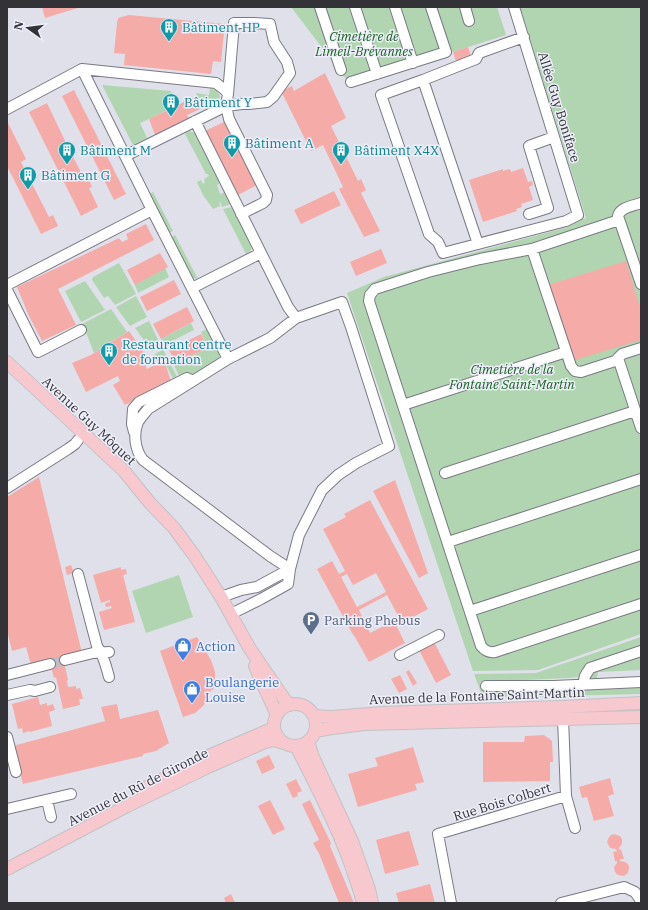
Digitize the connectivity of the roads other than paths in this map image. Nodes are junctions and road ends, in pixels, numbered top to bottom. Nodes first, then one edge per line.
1 (320, 7) edge
2 (355, 7) edge
3 (395, 7) edge
4 (431, 7) edge
5 (465, 7) edge
6 (514, 7) edge
7 (469, 21) dead end
8 (524, 37) junction
9 (413, 63) junction
10 (82, 69) junction
11 (341, 70) dead end
12 (377, 74) junction
13 (423, 80) junction
14 (351, 82) dead end
15 (228, 94) junction
16 (226, 106) junction
17 (7, 109) edge
18 (195, 121) junction
19 (554, 137) junction
20 (125, 156) junction
21 (641, 203) edge
22 (152, 210) junction
23 (241, 214) junction
24 (529, 214) dead end
25 (619, 220) junction
26 (478, 244) junction
27 (532, 249) junction
28 (261, 253) junction
29 (641, 284) edge
30 (7, 285) edge
31 (192, 288) junction
32 (7, 290) edge
33 (296, 318) junction
34 (81, 330) dead end
35 (641, 348) edge
36 (566, 352) junction
37 (228, 359) junction
38 (618, 360) junction
39 (7, 362) edge
40 (7, 372) edge
41 (403, 406) junction
42 (635, 411) junction
43 (640, 424) edge
44 (78, 440) junction
45 (445, 473) dead end
46 (641, 479) edge
47 (7, 488) edge
48 (150, 503) junction
49 (448, 542) junction
50 (641, 555) edge
51 (290, 569) junction
52 (78, 574) dead end
53 (221, 597) junction
54 (641, 604) edge
55 (470, 611) junction
56 (230, 614) junction
57 (439, 635) dead end
58 (250, 649) junction
59 (641, 651) edge
60 (105, 652) junction
61 (400, 655) dead end
62 (65, 660) tunnel mouth
63 (50, 664) tunnel mouth
64 (7, 675) edge
65 (109, 677) dead end
66 (641, 682) edge
67 (583, 684) junction
68 (486, 686) dead end
69 (50, 687) dead end
70 (7, 696) edge
71 (641, 703) edge
72 (290, 705) junction
73 (610, 705) junction
74 (563, 713) junction
75 (277, 715) junction
76 (314, 716) junction
77 (610, 717) junction
78 (641, 717) edge
79 (274, 728) junction
80 (315, 731) junction
81 (7, 737) edge
82 (308, 742) junction
83 (290, 745) junction
84 (16, 772) dead end
85 (71, 794) dead end
86 (566, 796) junction
87 (46, 800) junction
88 (7, 809) edge
89 (51, 817) dead end
90 (576, 828) dead end
91 (7, 862) edge
92 (7, 869) edge
93 (641, 901) edge
94 (363, 903) edge
95 (372, 903) edge
96 (451, 903) edge
97 (561, 903) edge

1 - 11 street
2 - 12 street
3 - 9 street
4 - 9 street
5 - 7 street
6 - 8 street, Allée Guy Boniface
8 - 13 street
8 - 19 street, Allée Guy Boniface
9 - 12 street
10 - 15 street
10 - 17 street
10 - 20 street
12 - 14 street
13 - 26 street
13 - 26 street
15 - 16 street
15 - 16 street
16 - 18 street
16 - 23 street
18 - 20 street
18 - 23 street
19 - 24 street
19 - 26 street, Allée Guy Boniface
20 - 22 street
21 - 25 street
22 - 30 street
22 - 31 street
23 - 28 street
25 - 27 street
25 - 29 street
27 - 36 street
27 - 41 street
28 - 31 street
28 - 33 street
31 - 37 street
32 - 34 street
33 - 37 street
33 - 51 street
35 - 38 street
36 - 38 street
36 - 41 street
37 - 51 street
38 - 42 street
39 - 48 main road, Avenue Guy Môquet
40 - 44 main road, Avenue Guy Môquet
41 - 49 street
42 - 43 street
42 - 45 street
44 - 47 street
44 - 48 main road, Avenue Guy Môquet
46 - 49 street
48 - 53 main road, Avenue Guy Môquet
49 - 55 street
50 - 55 street
51 - 53 street
51 - 56 street
52 - 60 street
53 - 56 main road, Avenue Guy Môquet
54 - 55 street
56 - 58 main road, Avenue Guy Môquet
57 - 61 street
58 - 72 main road, Avenue Guy Môquet
58 - 75 main road, Avenue Guy Môquet
59 - 67 street
60 - 62 street
60 - 65 street
63 - 64 street
66 - 67 street
67 - 68 street
69 - 70 street
71 - 73 main road, Avenue de la Fontaine Saint-Martin
72 - 75 main road
72 - 76 main road
73 - 74 main road, Avenue de la Fontaine Saint-Martin
73 - 77 main road
74 - 76 main road, Avenue de la Fontaine Saint-Martin
74 - 77 main road, Avenue de la Fontaine Saint-Martin
74 - 80 main road, Avenue de la Fontaine Saint-Martin
74 - 86 street, Rue Bois Colbert
75 - 79 main road
76 - 80 main road
77 - 78 main road, Avenue de la Fontaine Saint-Martin
79 - 83 main road
79 - 91 main road, Avenue du Rû de Gironde
80 - 82 main road
81 - 84 street
82 - 83 main road
82 - 95 main road
83 - 92 main road, Avenue du Rû de Gironde
83 - 94 main road
85 - 87 street
86 - 90 street
86 - 96 street, Rue Bois Colbert
87 - 88 street
87 - 89 street
93 - 97 street

